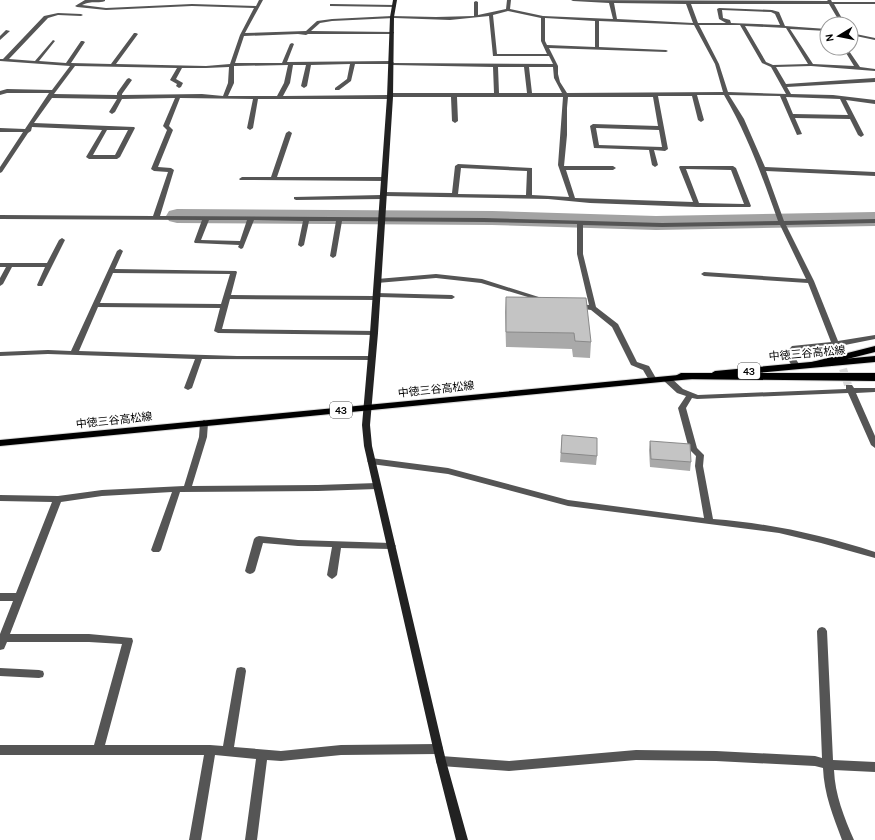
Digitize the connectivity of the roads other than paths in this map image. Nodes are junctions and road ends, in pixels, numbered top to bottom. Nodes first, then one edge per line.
1 (261, 0) edge
2 (509, 0) edge
3 (573, 0) edge
4 (103, 1) dead end
5 (611, 1) edge
6 (696, 1) edge
7 (724, 1) edge
8 (775, 1) edge
9 (803, 1) edge
10 (829, 1) edge
11 (476, 2) dead end
12 (688, 2) junction
13 (395, 3) edge
14 (875, 3) edge
15 (332, 5) dead end
16 (257, 7) junction
17 (508, 10) junction
18 (491, 14) junction
19 (81, 15) dead end
20 (838, 16) edge
21 (476, 17) junction
22 (543, 17) junction
23 (392, 18) junction
24 (597, 19) junction
25 (615, 20) junction
26 (696, 24) junction
27 (729, 24) junction
28 (742, 24) junction
29 (785, 27) junction
30 (819, 29) edge
31 (8, 31) dead end
32 (392, 33) junction
33 (136, 34) dead end
34 (306, 34) junction
35 (242, 35) junction
36 (859, 36) edge
37 (0, 39) edge
38 (875, 39) edge
39 (54, 41) dead end
40 (83, 42) dead end
41 (292, 44) dead end
42 (546, 46) junction
43 (597, 48) junction
44 (666, 51) dead end
45 (549, 54) junction
46 (850, 56) edge
47 (2, 60) edge
48 (36, 62) junction
49 (71, 63) junction
50 (353, 63) junction
51 (392, 63) junction
52 (284, 64) junction
53 (291, 64) junction
54 (310, 64) junction
55 (113, 65) junction
56 (232, 65) junction
57 (495, 65) junction
58 (526, 65) junction
59 (811, 65) junction
60 (181, 66) junction
61 (556, 66) junction
62 (773, 66) junction
63 (858, 68) junction
64 (875, 70) edge
65 (129, 80) dead end
66 (875, 80) edge
67 (179, 86) dead end
68 (304, 86) dead end
69 (784, 86) junction
70 (337, 89) dead end
71 (0, 93) edge
72 (52, 94) junction
73 (726, 94) junction
74 (782, 94) junction
75 (454, 95) junction
76 (497, 95) junction
77 (530, 95) junction
78 (566, 95) junction
79 (694, 95) junction
80 (789, 95) junction
81 (391, 96) junction
82 (655, 96) junction
83 (120, 97) junction
84 (178, 97) junction
85 (225, 98) junction
86 (256, 98) junction
87 (279, 98) junction
88 (842, 98) junction
89 (875, 102) edge
90 (112, 112) dead end
91 (791, 116) junction
92 (852, 117) junction
93 (701, 120) dead end
94 (455, 121) dead end
95 (32, 125) junction
96 (250, 128) dead end
97 (661, 128) junction
98 (105, 129) junction
99 (0, 130) edge
100 (28, 131) junction
101 (289, 133) dead end
102 (799, 134) dead end
103 (861, 135) dead end
104 (651, 148) junction
105 (655, 165) dead end
106 (562, 168) junction
107 (613, 168) dead end
108 (763, 169) junction
109 (0, 170) edge
110 (875, 174) edge
111 (242, 179) dead end
112 (273, 179) junction
113 (384, 179) junction
114 (455, 195) junction
115 (383, 196) junction
116 (529, 197) junction
117 (296, 198) dead end
118 (573, 200) junction
119 (697, 205) junction
120 (0, 217) edge
121 (156, 218) junction
122 (381, 218) junction
123 (206, 219) junction
124 (251, 219) junction
125 (306, 220) junction
126 (339, 220) junction
127 (781, 220) junction
128 (875, 221) edge
129 (580, 222) junction
130 (62, 240) dead end
131 (301, 245) dead end
132 (120, 251) dead end
133 (332, 256) dead end
134 (0, 265) edge
135 (10, 265) junction
136 (49, 265) junction
137 (111, 271) junction
138 (704, 274) dead end
139 (377, 281) junction
140 (811, 281) junction
141 (0, 284) edge
142 (40, 285) dead end
143 (376, 296) junction
144 (227, 297) junction
145 (452, 297) dead end
146 (548, 302) edge
147 (96, 305) junction
148 (570, 305) edge
149 (224, 306) junction
150 (593, 308) junction
151 (374, 333) junction
152 (875, 337) edge
153 (836, 345) junction
154 (875, 349) edge
155 (74, 353) junction
156 (0, 354) edge
157 (199, 357) junction
158 (371, 358) junction
159 (875, 359) edge
160 (816, 364) junction
161 (796, 366) junction
162 (875, 377) edge
163 (681, 378) junction
164 (667, 379) junction
165 (653, 380) junction
166 (188, 388) dead end
167 (849, 388) junction
168 (875, 390) edge
169 (690, 395) junction
170 (367, 408) junction
171 (204, 423) junction
172 (0, 443) edge
173 (875, 445) edge
174 (371, 461) junction
175 (377, 486) junction
176 (176, 489) junction
177 (187, 489) junction
178 (0, 498) edge
179 (58, 499) junction
180 (709, 522) junction
181 (337, 545) junction
182 (391, 546) junction
183 (156, 550) dead end
184 (875, 555) edge
185 (250, 571) dead end
186 (332, 575) dead end
187 (0, 597) edge
188 (18, 597) junction
189 (822, 631) dead end
190 (2, 642) edge
191 (241, 671) dead end
192 (0, 672) edge
193 (39, 674) dead end
194 (438, 749) junction
195 (0, 750) edge
196 (98, 750) junction
197 (210, 750) junction
198 (228, 752) junction
199 (262, 754) junction
200 (440, 762) junction
201 (828, 765) junction
202 (875, 767) edge
203 (196, 840) edge
204 (251, 840) edge
205 (462, 840) edge
206 (848, 840) edge

1 - 16 street
2 - 17 street
3 - 5 street
4 - 16 street
5 - 12 street
5 - 25 street
6 - 7 street
6 - 12 street
7 - 8 street
8 - 9 street
9 - 10 street
10 - 14 street
10 - 20 street
11 - 21 street
12 - 26 street
13 - 15 street
13 - 23 street
16 - 35 street
17 - 18 street
17 - 22 street
18 - 21 street
18 - 45 street
19 - 47 street
21 - 23 street
22 - 24 street
22 - 42 street
23 - 32 street
23 - 34 street
24 - 25 street
24 - 43 street
25 - 26 street
26 - 27 street
26 - 73 street
27 - 28 street
27 - 29 street
28 - 29 street
28 - 62 street
29 - 30 street
29 - 59 street
31 - 37 street
32 - 34 street
32 - 51 street
33 - 55 street
34 - 35 street
35 - 56 street
36 - 38 street
39 - 48 street
40 - 49 street
41 - 52 street
42 - 43 street
42 - 45 street
43 - 44 street
45 - 61 street
46 - 63 street
47 - 48 street
48 - 49 street
49 - 55 street
49 - 72 street
50 - 51 street
50 - 54 street
50 - 70 street
51 - 57 street
51 - 81 street
52 - 53 street
52 - 56 street
53 - 54 street
53 - 87 street
54 - 68 street
55 - 60 street
56 - 60 street
56 - 85 street
57 - 58 street
57 - 76 street
58 - 61 street
58 - 77 street
59 - 62 street
59 - 63 street
60 - 67 street
61 - 78 street
62 - 69 street
63 - 64 street
65 - 83 street
66 - 69 street
69 - 80 street
71 - 72 street
72 - 83 street
72 - 95 street
73 - 74 street
73 - 79 street
73 - 108 street
74 - 80 street
74 - 91 street
75 - 76 street
75 - 81 street
75 - 94 street
76 - 77 street
77 - 78 street
78 - 82 street
78 - 106 street
79 - 82 street
79 - 93 street
80 - 88 street
81 - 87 street
81 - 113 street
82 - 97 street
83 - 84 street
83 - 90 street
84 - 85 street
84 - 121 street
85 - 86 street
86 - 87 street
86 - 96 street
88 - 89 street
88 - 92 street
91 - 92 street
91 - 102 street
92 - 103 street
95 - 98 street
95 - 100 street
97 - 104 street
97 - 104 street
98 - 98 street
99 - 100 street
100 - 109 street
101 - 112 street
104 - 105 street
106 - 107 street
106 - 118 street
108 - 110 street
108 - 127 street
111 - 112 street
112 - 113 street
113 - 115 street
114 - 115 street
114 - 116 street
114 - 116 street
115 - 117 street
115 - 122 street
116 - 118 street
118 - 119 street
119 - 119 street
120 - 121 street
121 - 123 street
122 - 126 street
122 - 129 street
122 - 139 street
123 - 124 street
123 - 124 street
124 - 125 street
125 - 126 street
125 - 131 street
126 - 133 street
127 - 128 street
127 - 129 street
127 - 140 street
129 - 150 street
130 - 136 street
132 - 137 street
134 - 135 street
135 - 136 street
135 - 141 street
136 - 142 street
137 - 144 street
137 - 147 street
138 - 140 street
139 - 143 street
139 - 146 street
140 - 153 street
143 - 144 street
143 - 145 street
143 - 151 street
144 - 149 street
147 - 149 street
147 - 155 street
148 - 150 street
149 - 151 street
150 - 165 street
151 - 158 street
152 - 153 street
153 - 161 street
154 - 160 highway
155 - 156 street
155 - 157 street
157 - 158 street
157 - 166 street
158 - 170 street
159 - 160 main road, 中徳三谷高松線 / 43
160 - 161 main road, 中徳三谷高松線 / 43
161 - 163 main road, 中徳三谷高松線 / 43
162 - 163 highway
163 - 164 main road, 中徳三谷高松線 / 43
164 - 165 main road, 中徳三谷高松線 / 43
164 - 169 street
165 - 170 main road, 中徳三谷高松線 / 43
167 - 168 street
167 - 169 street
167 - 173 street
169 - 180 street
170 - 171 main road, 中徳三谷高松線 / 43
170 - 174 street
171 - 172 main road, 中徳三谷高松線 / 43
171 - 177 street
174 - 175 street
174 - 180 street
175 - 177 street
175 - 182 street
176 - 177 street
176 - 179 street
176 - 183 street
178 - 179 street
179 - 188 street
180 - 184 street
181 - 182 street
181 - 185 street
181 - 186 street
182 - 194 street
187 - 188 street
188 - 190 street
189 - 201 street
190 - 196 street
191 - 198 street
192 - 193 street
194 - 199 street
194 - 200 street
195 - 196 street
196 - 197 street
197 - 198 street
197 - 203 street
198 - 199 street
199 - 204 street
200 - 201 street
200 - 205 street
201 - 202 street
201 - 206 street

